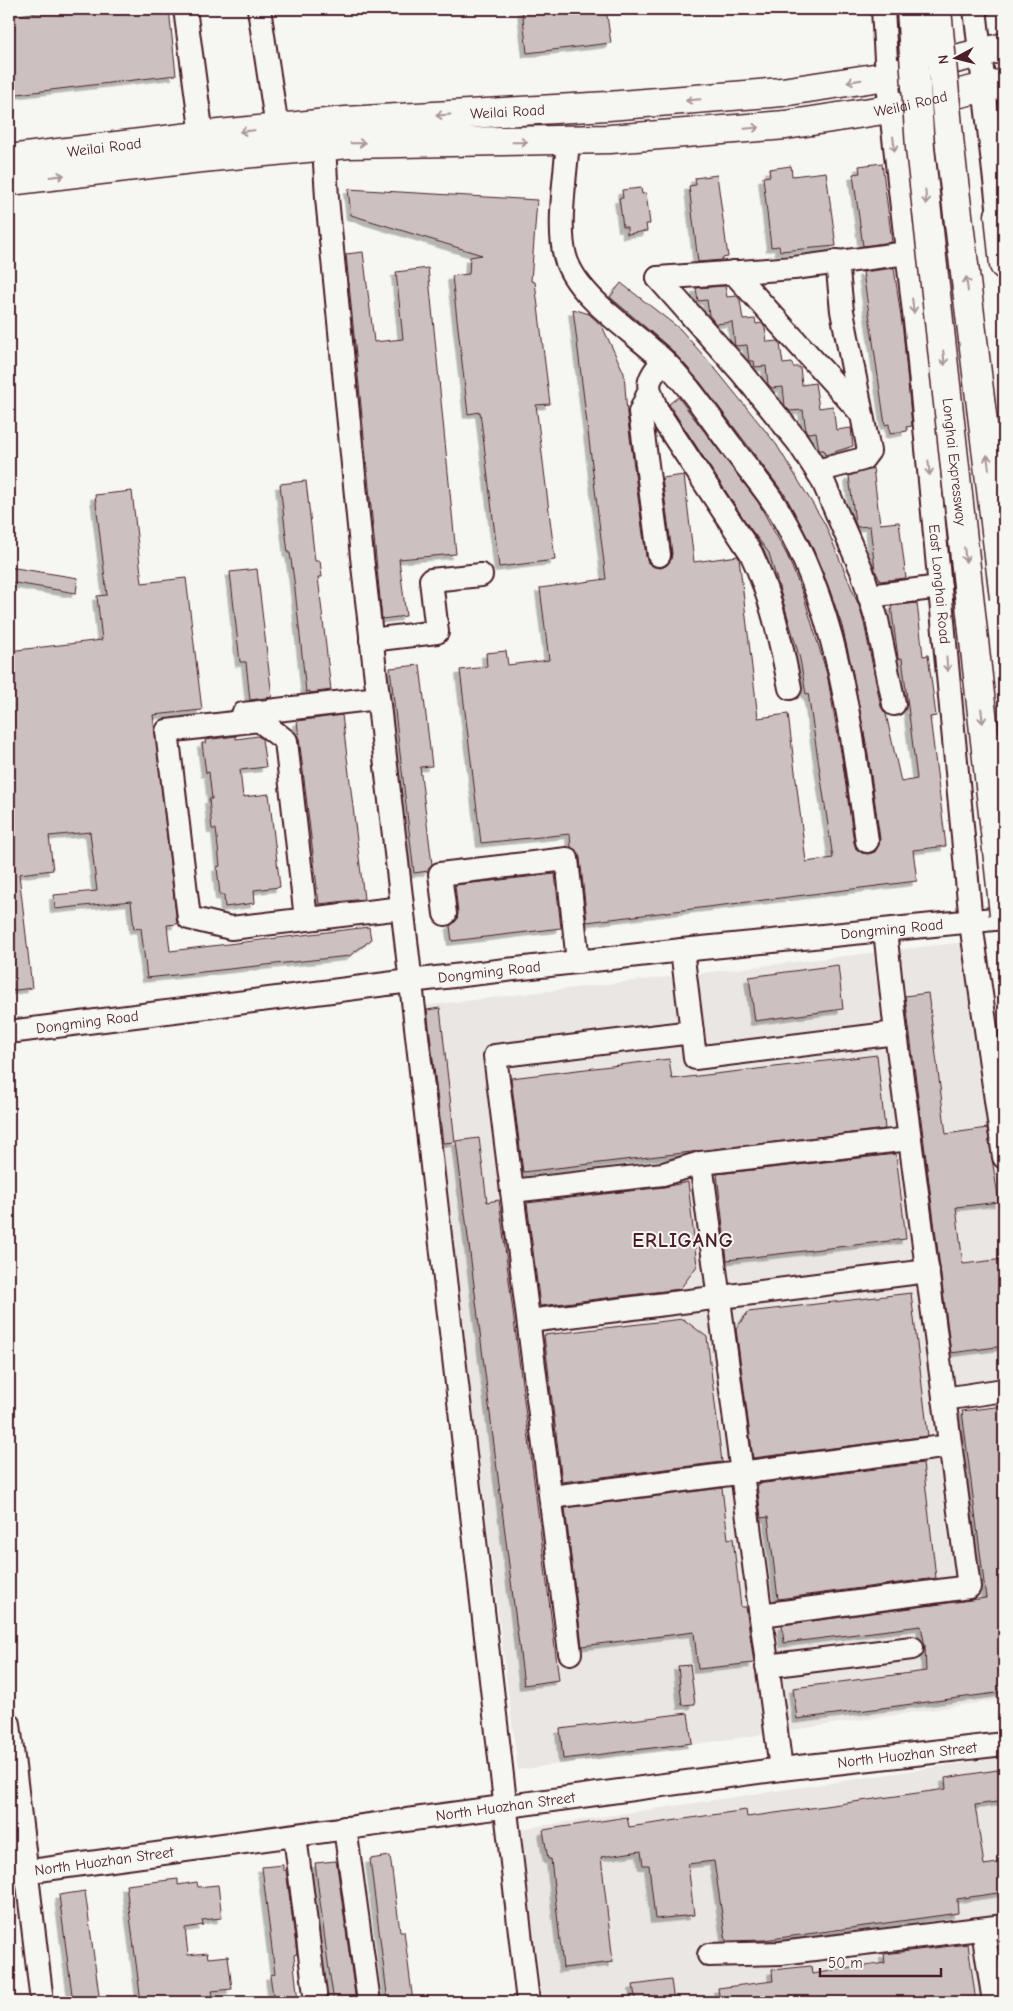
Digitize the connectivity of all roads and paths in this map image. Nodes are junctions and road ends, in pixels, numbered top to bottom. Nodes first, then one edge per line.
1 (185, 9) edge
2 (259, 9) edge
3 (883, 9) edge
4 (911, 9) edge
5 (937, 9) edge
6 (975, 9) edge
7 (992, 50) edge
8 (887, 76) junction
9 (995, 85) edge
10 (890, 109) junction
11 (277, 128) junction
12 (202, 136) junction
13 (568, 140) junction
14 (324, 146) junction
15 (9, 159) edge
16 (9, 182) edge
17 (1002, 225) edge
18 (907, 253) junction
19 (837, 261) junction
20 (1004, 265) edge
21 (732, 272) junction
22 (663, 360) junction
23 (649, 392) junction
24 (861, 414) junction
25 (816, 471) junction
26 (659, 556) dead end
27 (481, 575) dead end
28 (940, 588) junction
29 (870, 596) junction
30 (1004, 598) edge
31 (372, 640) junction
32 (790, 688) dead end
33 (378, 698) junction
34 (894, 704) dead end
35 (170, 722) dead end
36 (867, 842) dead end
37 (402, 908) junction
38 (445, 914) dead end
39 (1004, 916) edge
40 (306, 919) junction
41 (971, 922) junction
42 (885, 930) junction
43 (682, 950) junction
44 (578, 962) junction
45 (410, 981) junction
46 (9, 1032) edge
47 (692, 1032) junction
48 (896, 1033) junction
49 (910, 1139) junction
50 (1004, 1157) edge
51 (701, 1163) junction
52 (512, 1191) junction
53 (928, 1271) junction
54 (718, 1297) junction
55 (529, 1321) junction
56 (1004, 1390) edge
57 (944, 1399) junction
58 (950, 1446) junction
59 (742, 1472) junction
60 (551, 1496) junction
61 (760, 1615) junction
62 (912, 1648) dead end
63 (570, 1653) dead end
64 (767, 1666) junction
65 (9, 1724) edge
66 (1004, 1744) edge
67 (781, 1769) junction
68 (506, 1806) junction
69 (345, 1828) junction
70 (295, 1836) junction
71 (18, 1873) edge
72 (994, 1928) edge
73 (709, 1955) dead end
74 (42, 2002) edge
75 (316, 2002) edge
76 (369, 2002) edge
77 (528, 2002) edge
78 (994, 2002) edge

1 - 12 street
2 - 11 street
3 - 8 street, East Longhai Road
4 -> 39 main road, Longhai Expressway, bridge
30 -> 5 main road, bridge
6 - 7 street
7 - 8 main road, Weilai Road
7 - 9 street
8 - 10 street, East Longhai Road
8 -> 11 main road, Weilai Road
9 - 10 main road, Weilai Road
9 - 17 street
13 -> 10 main road, Weilai Road
10 -> 18 street, East Longhai Road
11 -> 12 main road, Weilai Road
12 - 15 main road, Weilai Road
14 -> 13 main road, Weilai Road
13 - 22 street
16 -> 14 main road, Weilai Road
14 - 31 street
17 - 20 main road
18 - 19 street
18 -> 28 street, East Longhai Road
19 - 21 street
19 - 24 street
21 - 24 street
21 - 25 street
22 - 23 street
22 - 36 street
23 - 26 street
23 - 32 street
24 - 25 street
25 - 29 street
27 - 31 street
28 - 29 street
28 -> 41 street, East Longhai Road
29 - 34 street
31 - 33 street
33 - 35 street
33 - 37 street
37 - 40 street
37 - 45 street
38 - 44 street
39 - 41 street, Dongming Road
40 - 40 street
41 - 42 street, Dongming Road
41 - 50 street, East Longhai Road
42 - 43 street, Dongming Road
42 - 48 street
43 - 44 street, Dongming Road
43 - 47 street
44 - 45 street, Dongming Road
45 - 46 street, Dongming Road
45 - 68 street
47 - 48 street
47 - 52 street
48 - 49 street
49 - 51 street
49 - 53 street
51 - 52 street
51 - 54 street
52 - 55 street
53 - 54 street
53 - 57 street
54 - 55 street
54 - 59 street
55 - 60 street
56 - 57 street
57 - 58 street
58 - 59 street
58 - 61 street
59 - 60 street
59 - 61 street
60 - 63 street
61 - 64 street
62 - 64 street
64 - 67 street
65 - 71 street
66 - 67 street, North Huozhan Street
67 - 68 street, North Huozhan Street
68 - 69 street, North Huozhan Street
68 - 77 street
69 - 70 street, North Huozhan Street
69 - 76 street
70 - 71 street, North Huozhan Street
70 - 75 street
71 - 74 street
72 - 73 street
72 - 78 street

